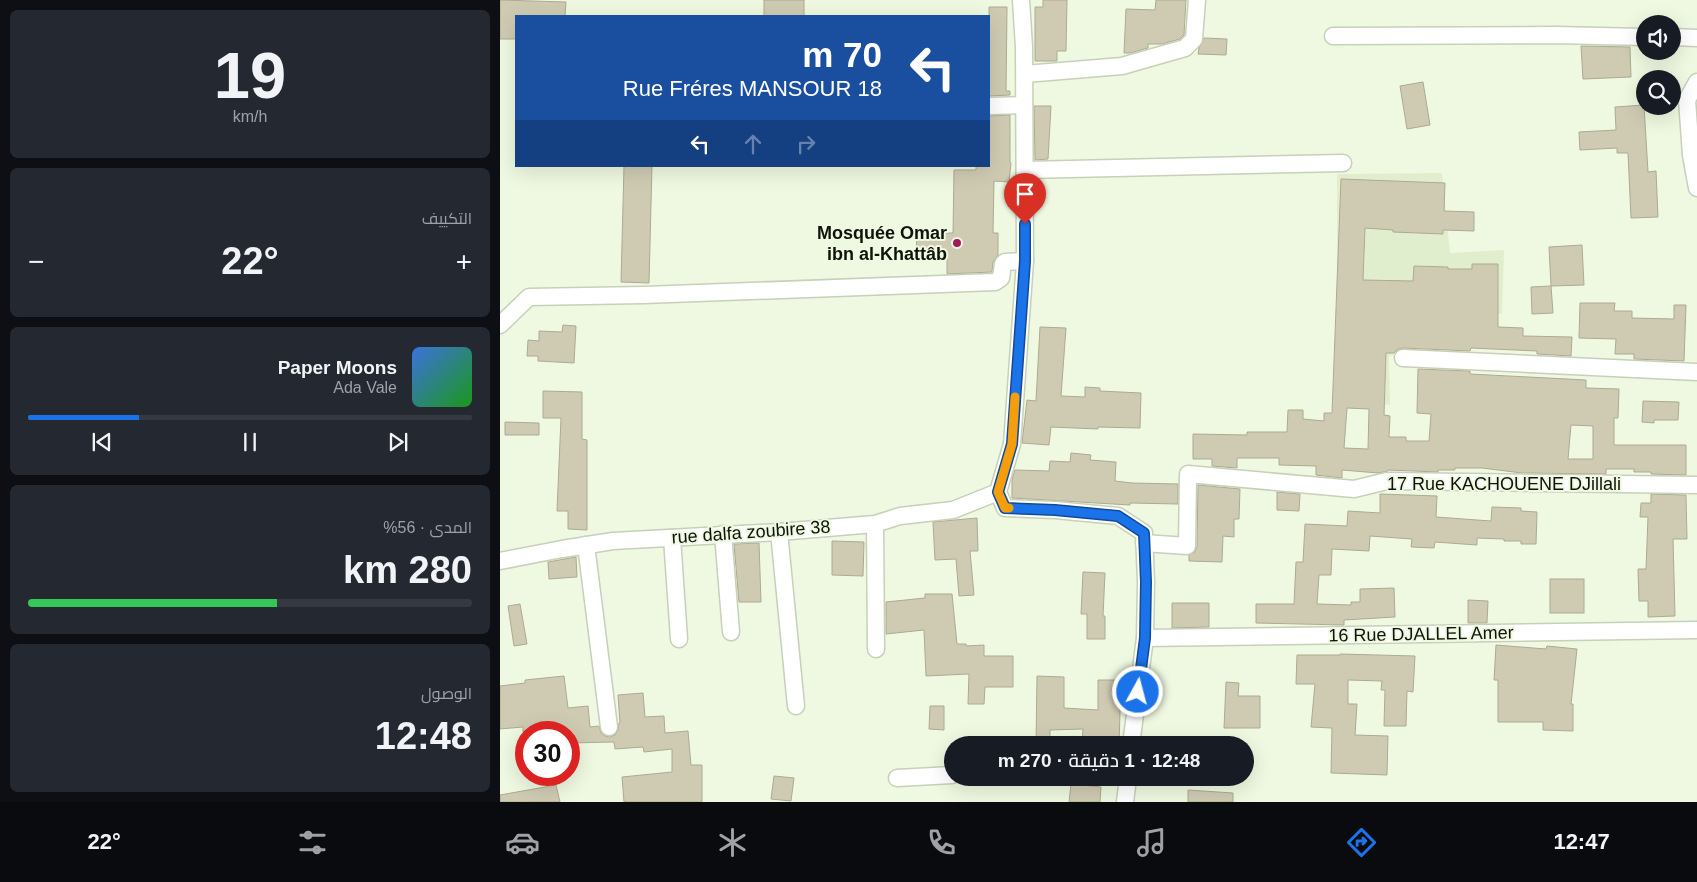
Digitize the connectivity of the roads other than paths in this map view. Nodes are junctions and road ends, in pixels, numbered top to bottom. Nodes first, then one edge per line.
1 (1021, 0) edge
2 (1197, 0) edge
3 (1333, 36) dead end
4 (1636, 36) edge
5 (1681, 37) edge
6 (1697, 38) edge
7 (1024, 74) junction
8 (1697, 82) edge
9 (1024, 105) junction
10 (990, 106) edge
11 (1343, 163) dead end
12 (1025, 170) junction
13 (1697, 188) edge
14 (1025, 261) junction
15 (500, 325) edge
16 (1403, 358) dead end
17 (1697, 372) edge
18 (1697, 485) edge
19 (998, 492) junction
20 (876, 524) junction
21 (779, 532) junction
22 (722, 534) junction
23 (672, 538) junction
24 (1144, 543) junction
25 (586, 545) junction
26 (500, 561) edge
27 (1697, 630) edge
28 (731, 632) dead end
29 (1145, 638) junction
30 (680, 639) dead end
31 (876, 649) dead end
32 (796, 706) dead end
33 (609, 727) dead end
34 (1132, 736) edge
35 (944, 775) edge
36 (897, 778) dead end
37 (1127, 786) edge
38 (1126, 802) edge

1 - 7 street
2 - 7 street
3 - 4 street
5 - 6 street
7 - 9 street
8 - 13 street
9 - 10 street
9 - 12 street
11 - 12 street
12 - 14 street
14 - 15 street
14 - 19 street
16 - 17 street
18 - 24 street, 17 Rue KACHOUENE DJillali
19 - 20 street, rue dalfa zoubire 38
19 - 24 street
20 - 21 street, rue dalfa zoubire 38
20 - 31 street
21 - 22 street, rue dalfa zoubire 38
21 - 32 street
22 - 23 street, rue dalfa zoubire 38
22 - 28 street
23 - 25 street, rue dalfa zoubire 38
23 - 30 street
24 - 29 street
25 - 26 street, rue dalfa zoubire 38
25 - 33 street
27 - 29 street, 16 Rue DJALLEL Amer
29 - 34 street
35 - 36 street
37 - 38 street

